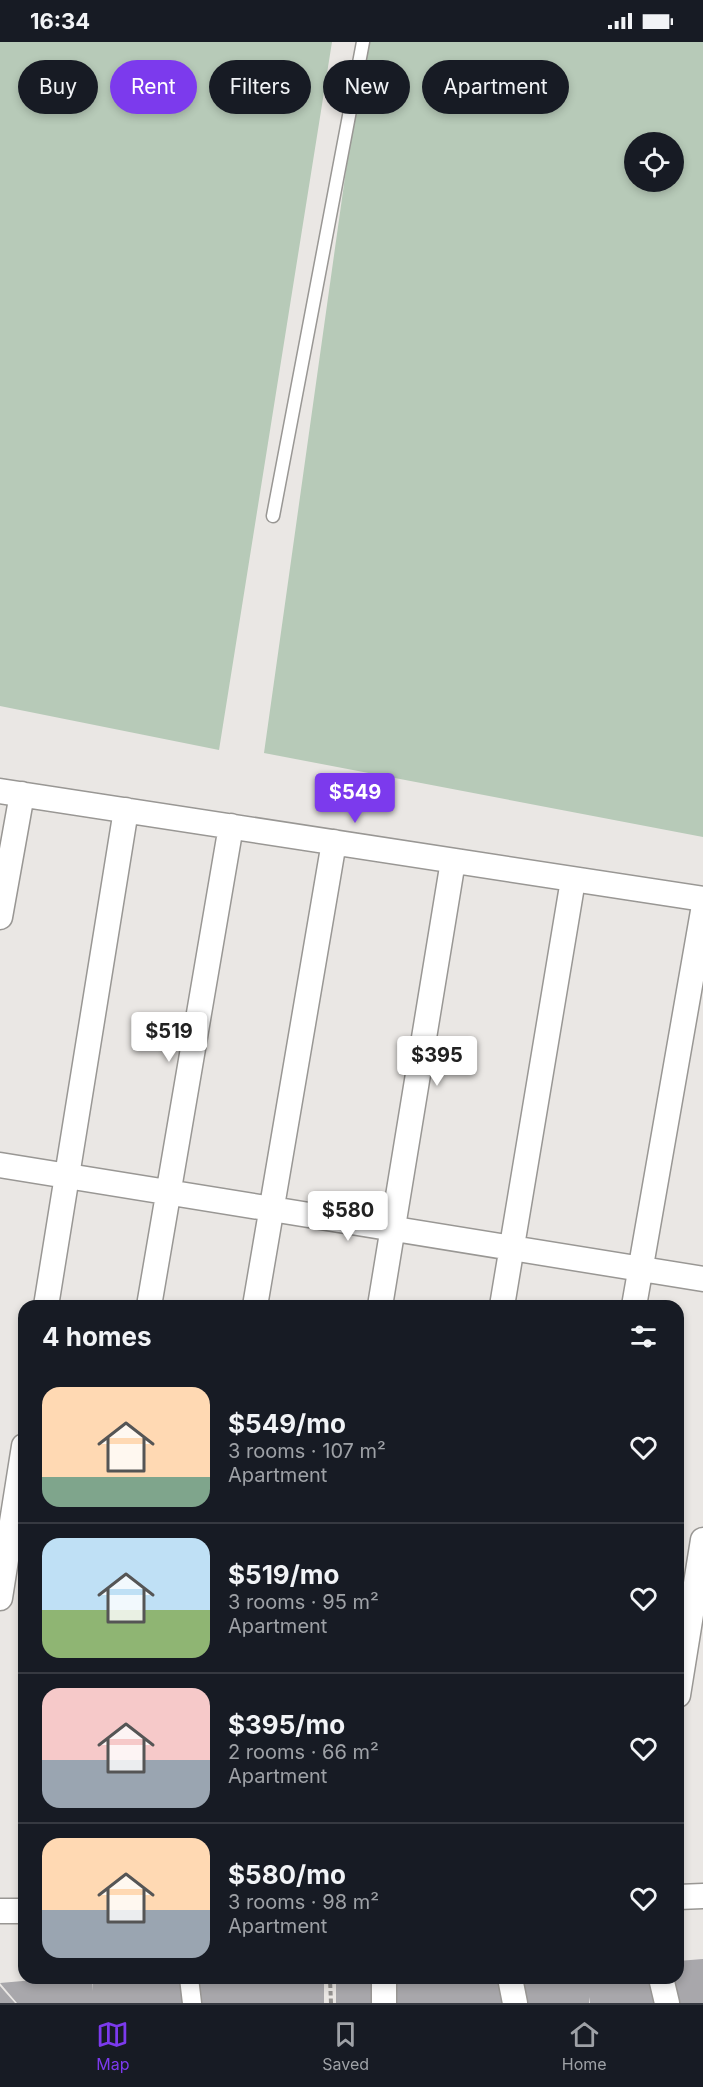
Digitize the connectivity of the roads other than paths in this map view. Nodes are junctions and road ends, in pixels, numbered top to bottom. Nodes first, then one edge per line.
1 (363, 42) edge
2 (273, 516) dead end
3 (11, 793) edge
4 (126, 810) junction
5 (231, 826) junction
6 (334, 842) junction
7 (453, 861) junction
8 (573, 880) junction
9 (703, 899) edge
10 (703, 911) edge
11 (0, 917) edge
12 (0, 1165) edge
13 (67, 1176) junction
14 (168, 1192) junction
15 (271, 1209) junction
16 (392, 1228) junction
17 (511, 1248) junction
18 (640, 1269) junction
19 (703, 1279) edge
20 (47, 1300) edge
21 (150, 1300) edge
22 (256, 1300) edge
23 (381, 1300) edge
24 (503, 1300) edge
25 (635, 1300) edge
26 (18, 1494) edge
27 (703, 1540) edge
28 (11, 1549) edge
29 (0, 1598) edge
30 (688, 1656) edge
31 (684, 1672) edge
32 (703, 1896) edge
33 (684, 1897) edge
34 (0, 1911) edge
35 (18, 1911) edge
36 (190, 1984) edge
37 (384, 1984) edge
38 (511, 1984) edge
39 (662, 1984) edge
40 (192, 2003) edge
41 (384, 2003) edge
42 (515, 2003) edge
43 (667, 2003) edge

1 - 2 lane
3 - 4 street
3 - 11 street
4 - 5 street
4 - 13 street
5 - 6 street
5 - 14 street
6 - 7 street
6 - 15 street
7 - 8 street
7 - 16 street
8 - 9 street
8 - 17 street
10 - 18 street
12 - 13 street
13 - 14 street
13 - 20 street
14 - 15 street
14 - 21 street
15 - 16 street
15 - 22 street
16 - 17 street
16 - 23 street
17 - 18 street
17 - 24 street
18 - 19 street
18 - 25 street
26 - 28 street
27 - 30 street
28 - 29 street
30 - 31 street
32 - 33 street
34 - 35 street
36 - 40 street
37 - 41 street
38 - 42 street
39 - 43 street

